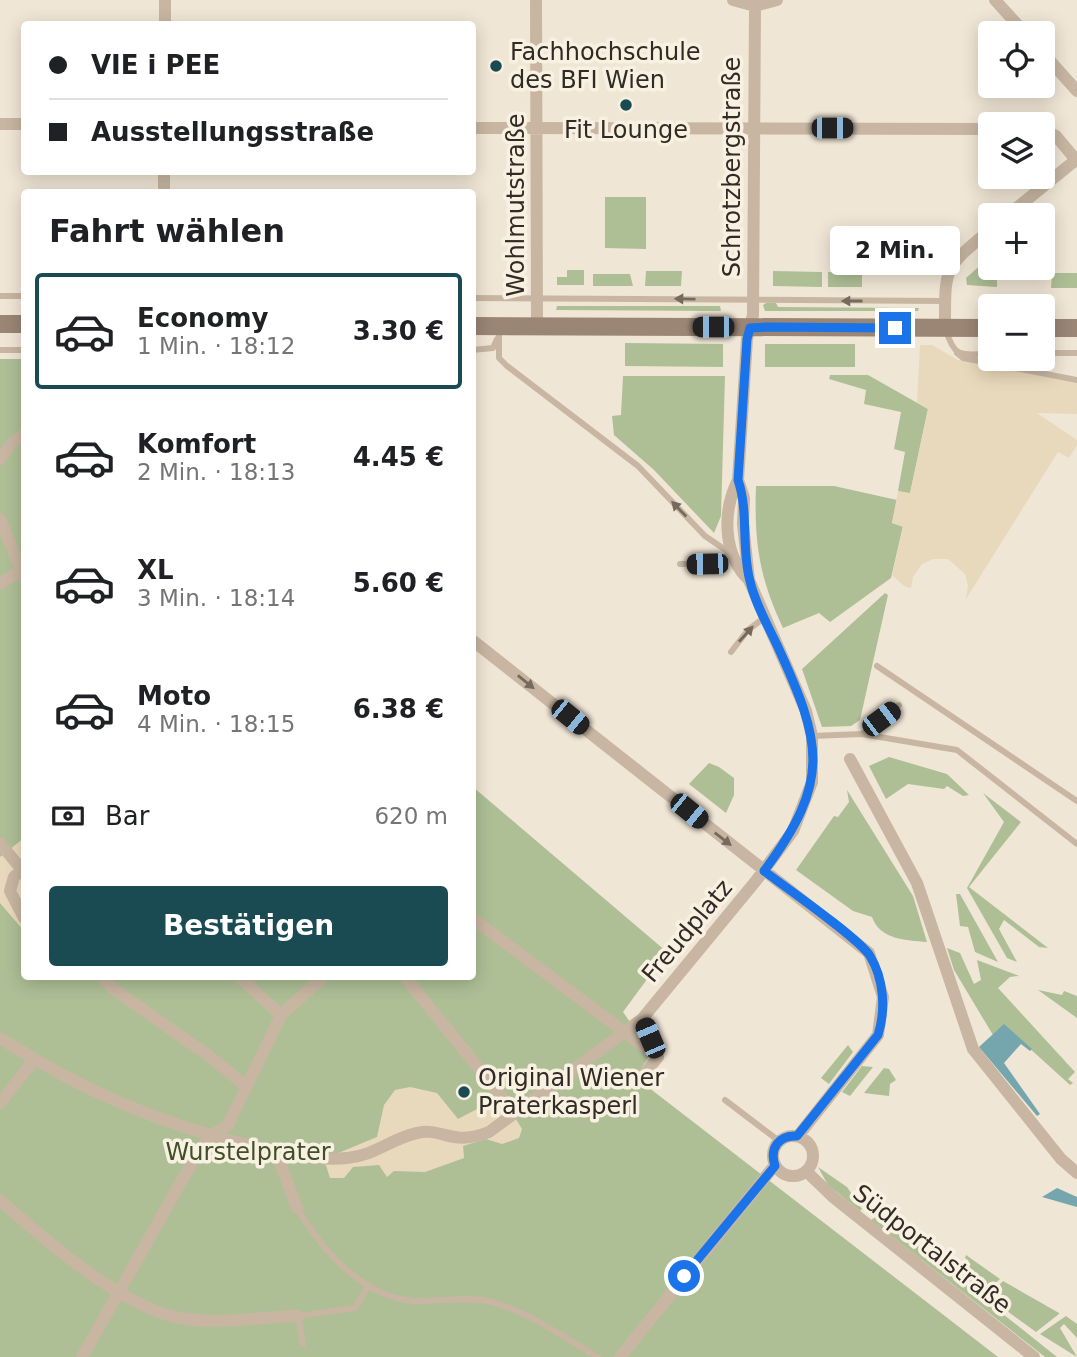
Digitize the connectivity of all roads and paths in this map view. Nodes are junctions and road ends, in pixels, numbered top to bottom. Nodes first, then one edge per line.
1 (164, 0) edge
2 (536, 0) edge
3 (733, 0) edge
4 (777, 0) edge
5 (995, 0) edge
6 (755, 6) junction
7 (164, 21) edge
8 (1014, 21) edge
9 (1055, 66) edge
10 (1077, 91) edge
11 (0, 124) edge
12 (21, 124) edge
13 (476, 128) edge
14 (536, 128) junction
15 (753, 128) junction
16 (978, 129) edge
17 (1055, 136) edge
18 (1077, 159) edge
19 (1023, 203) edge
20 (978, 241) edge
21 (0, 296) edge
22 (21, 296) edge
23 (476, 298) edge
24 (537, 298) junction
25 (753, 300) junction
26 (945, 301) junction
27 (0, 324) edge
28 (21, 324) edge
29 (537, 326) junction
30 (476, 327) edge
31 (750, 328) junction
32 (946, 328) junction
33 (978, 328) edge
34 (1055, 328) edge
35 (1077, 328) edge
36 (499, 331) junction
37 (0, 350) edge
38 (21, 350) edge
39 (476, 350) edge
40 (1077, 353) edge
41 (957, 354) junction
42 (978, 354) edge
43 (1055, 354) edge
44 (1077, 380) edge
45 (21, 436) edge
46 (0, 459) edge
47 (738, 480) junction
48 (0, 519) edge
49 (730, 553) junction
50 (680, 564) dead end
51 (21, 572) edge
52 (21, 574) edge
53 (749, 580) junction
54 (0, 584) edge
55 (764, 618) junction
56 (476, 643) edge
57 (731, 652) dead end
58 (877, 666) dead end
59 (899, 705) dead end
60 (862, 734) junction
61 (812, 736) junction
62 (850, 759) dead end
63 (1077, 802) edge
64 (0, 843) edge
65 (1077, 844) edge
66 (21, 867) edge
67 (21, 871) edge
68 (764, 871) junction
69 (5, 893) edge
70 (21, 914) edge
71 (476, 921) edge
72 (105, 980) edge
73 (242, 980) edge
74 (320, 980) edge
75 (407, 980) edge
76 (281, 1015) junction
77 (642, 1018) junction
78 (623, 1031) junction
79 (0, 1038) edge
80 (658, 1058) junction
81 (34, 1060) junction
82 (645, 1073) dead end
83 (246, 1086) junction
84 (725, 1100) dead end
85 (0, 1103) edge
86 (515, 1113) junction
87 (210, 1136) junction
88 (797, 1136) junction
89 (779, 1141) junction
90 (276, 1152) junction
91 (775, 1166) junction
92 (806, 1171) junction
93 (1077, 1173) edge
94 (0, 1200) edge
95 (297, 1208) joint
96 (369, 1285) junction
97 (118, 1292) junction
98 (298, 1315) junction
99 (303, 1344) dead end
100 (82, 1357) edge
101 (598, 1357) edge
102 (620, 1357) edge
103 (1034, 1357) edge

1 - 7 street
2 - 14 street, Wohlmutstraße
3 - 6 street
4 - 6 street
5 - 8 street
6 - 15 street, Schrotzbergstraße
9 - 10 street
11 - 12 street
13 - 14 street
14 - 15 street
14 - 24 street, Wohlmutstraße
15 - 16 street
15 - 25 street, Schrotzbergstraße
17 - 18 street
18 - 19 street
20 - 26 street
21 - 22 lane
23 - 24 lane
25 -> 24 lane
24 - 29 street, Wohlmutstraße
26 -> 25 lane
25 - 31 street, Schrotzbergstraße
26 - 32 street
27 - 28 main road
29 - 31 main road
29 - 36 main road
30 - 36 main road
31 - 32 main road
31 - 47 street, Schrotzbergstraße
32 - 33 main road
32 - 41 lane
34 - 35 main road
36 - 39 lane
49 -> 36 lane
37 - 38 lane
40 - 43 lane
41 - 42 lane
41 - 44 lane
45 - 46 street
47 - 49 street
47 - 53 street
48 - 51 street
49 - 50 lane
49 - 53 street
52 - 54 street
53 - 55 street, Freudplatz
57 -> 55 lane
55 - 61 street, Freudplatz
56 -> 68 street
58 - 63 lane
59 - 60 lane
60 - 61 lane
60 - 65 lane
61 - 68 street, Freudplatz
62 - 93 street
64 - 66 street
67 - 69 street
68 - 77 street, Freudplatz
68 - 88 street
69 - 70 street
71 - 78 street
72 - 83 street
73 - 76 street
74 - 76 street
75 - 86 street
76 - 83 street
77 - 78 street, Freudplatz
77 - 80 street
78 - 80 street
78 - 86 street, Freudplatz
79 - 81 street, Freudplatz
80 - 82 street
81 - 85 street
81 - 87 street, Freudplatz
83 - 87 street
84 - 89 lane
86 - 90 street, Freudplatz
87 - 90 street, Freudplatz
87 - 97 street
88 - 89 street
88 - 92 street
89 - 91 street
90 - 95 street
91 - 92 street
91 - 102 street
92 - 103 street, Südportalstraße
94 - 97 street
95 - 96 lane
96 - 98 lane
96 - 101 lane
97 - 98 street
97 - 100 street
98 - 99 lane

